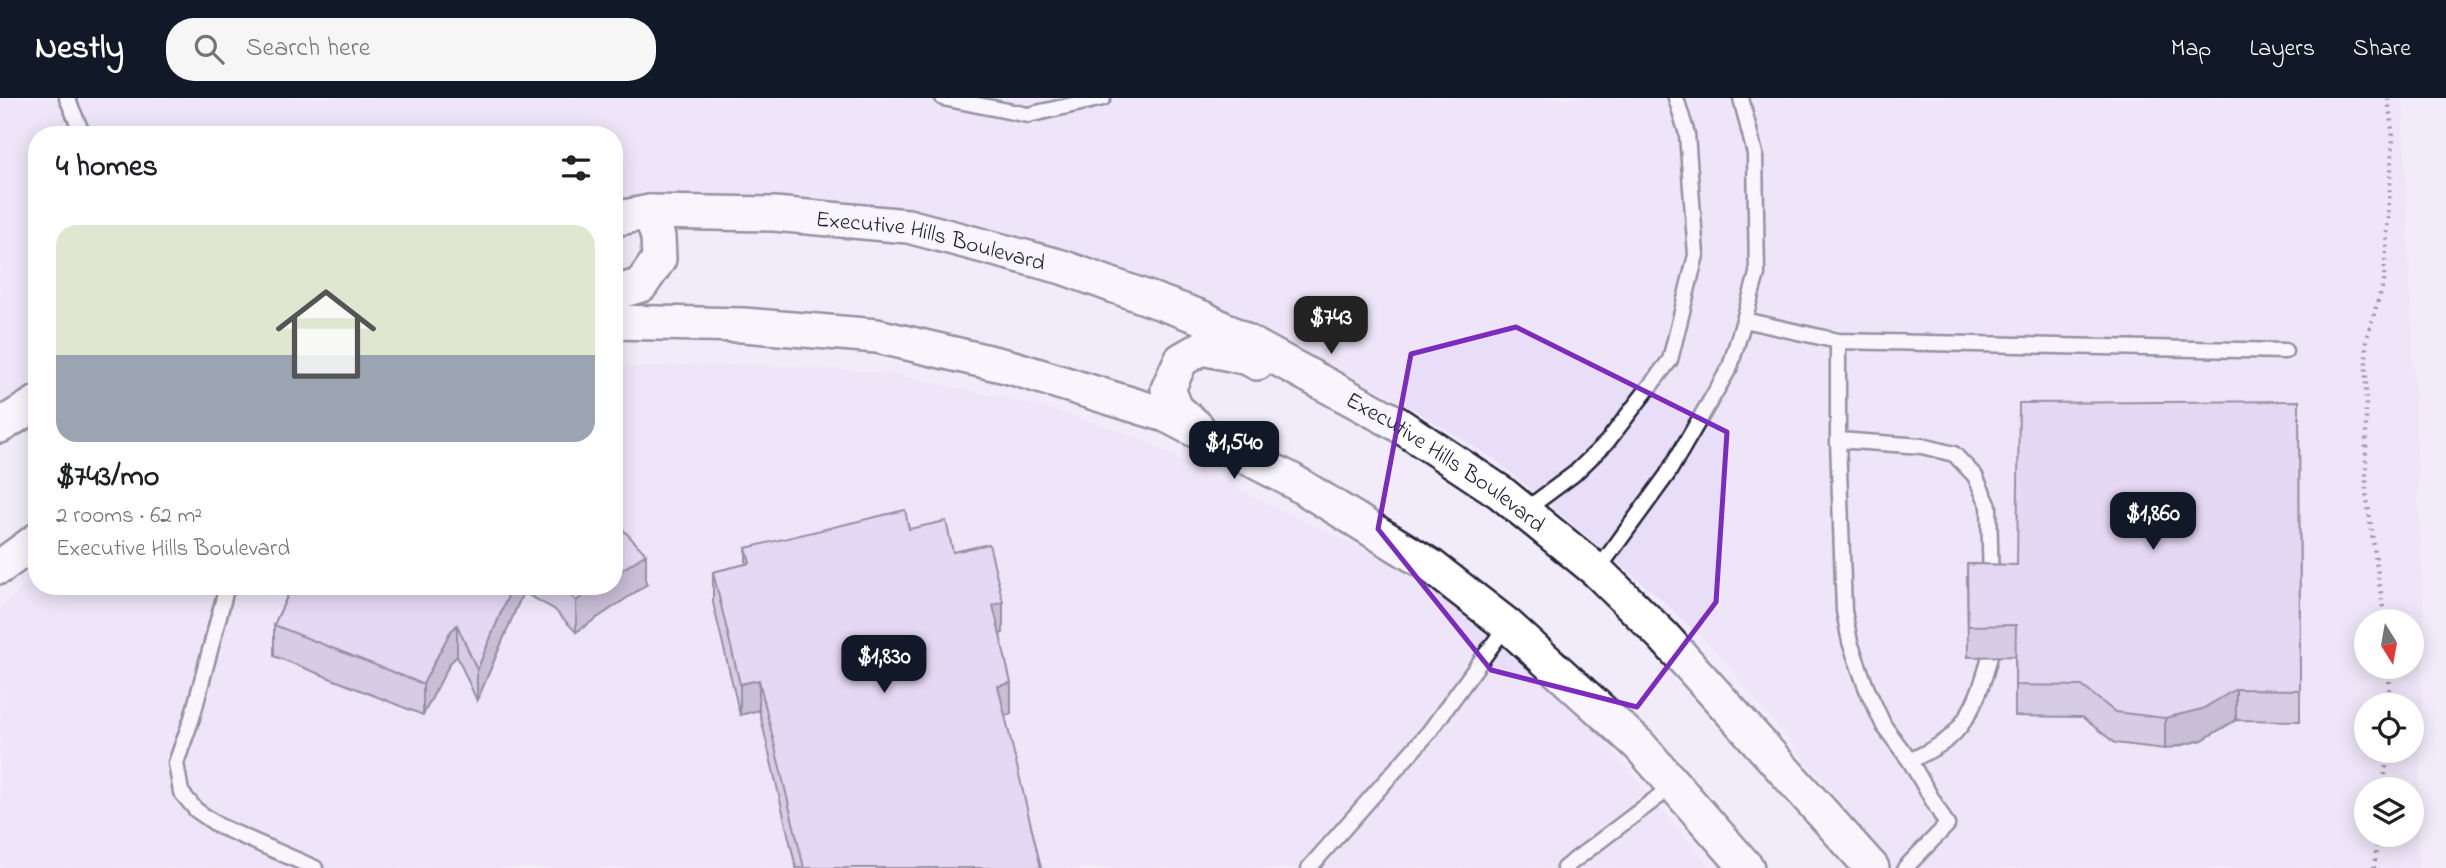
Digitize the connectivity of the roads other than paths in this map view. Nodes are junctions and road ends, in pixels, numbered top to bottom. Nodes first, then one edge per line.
1 (68, 98) edge
2 (943, 98) edge
3 (1103, 98) edge
4 (1676, 98) edge
5 (1741, 98) edge
6 (79, 126) edge
7 (650, 212) junction
8 (623, 217) edge
9 (623, 290) edge
10 (1745, 320) junction
11 (623, 322) edge
12 (1838, 341) junction
13 (2285, 351) dead end
14 (28, 409) edge
15 (0, 426) edge
16 (1212, 439) junction
17 (1838, 440) junction
18 (1512, 502) junction
19 (28, 547) edge
20 (0, 567) edge
21 (1597, 571) junction
22 (225, 595) edge
23 (1991, 595) edge
24 (1507, 625) junction
25 (1990, 656) edge
26 (1910, 761) junction
27 (1674, 785) junction
28 (1747, 867) edge
29 (315, 868) edge
30 (1309, 868) edge
31 (1564, 868) edge
32 (1872, 868) edge
33 (1905, 868) edge

1 - 6 lane
2 - 3 lane
4 - 18 lane
5 - 10 lane
7 - 8 street, Executive Hills Boulevard
7 - 9 street
7 - 18 street, Executive Hills Boulevard
10 - 12 lane
10 - 21 lane
11 - 16 street
12 - 13 lane
12 - 17 lane
14 - 15 street
16 - 18 street
16 - 24 street
17 - 23 lane
17 - 26 lane
18 - 21 street, Executive Hills Boulevard
19 - 20 street
21 - 32 street, Executive Hills Boulevard
22 - 29 lane
24 - 27 street
24 - 30 lane
25 - 26 lane
26 - 33 lane
27 - 28 street
27 - 31 lane

